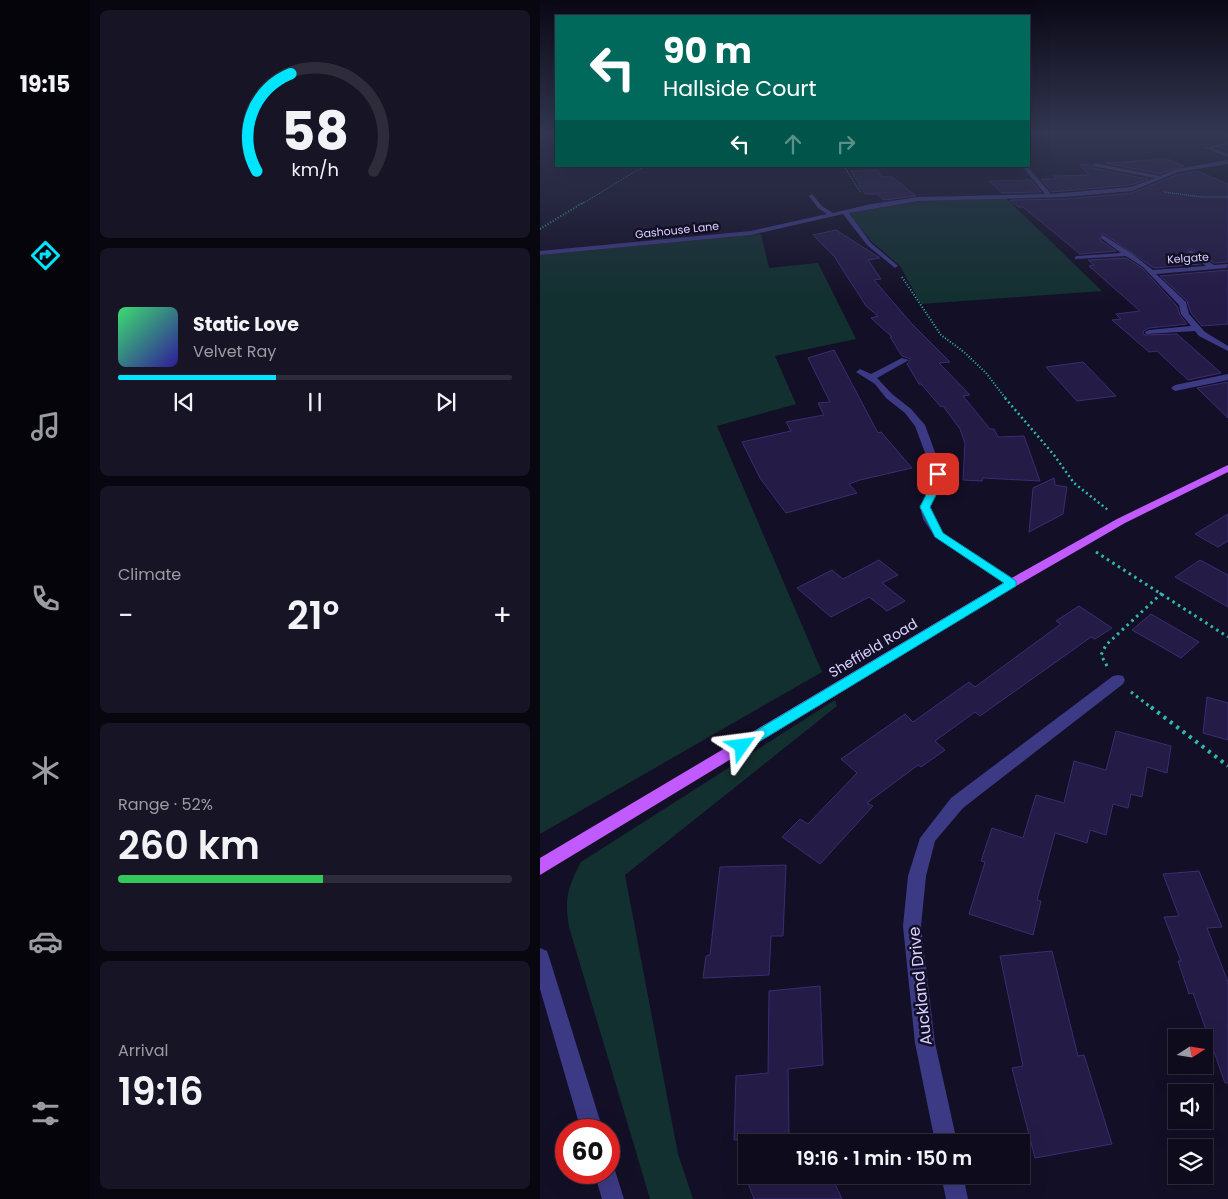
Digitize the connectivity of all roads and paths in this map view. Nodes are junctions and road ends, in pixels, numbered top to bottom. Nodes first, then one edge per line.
1 (604, 190) edge
2 (860, 190) edge
3 (1045, 190) edge
4 (1119, 190) edge
5 (1140, 190) edge
6 (1049, 195) junction
7 (812, 196) dead end
8 (1228, 197) edge
9 (871, 206) junction
10 (844, 212) junction
11 (832, 214) junction
12 (540, 229) edge
13 (1103, 237) dead end
14 (1191, 252) dead end
15 (540, 253) edge
16 (1129, 254) junction
17 (1077, 258) dead end
18 (895, 266) joint
19 (1227, 266) edge
20 (1212, 267) junction
21 (1150, 272) junction
22 (1197, 328) junction
23 (1148, 332) dead end
24 (1228, 338) edge
25 (1210, 340) junction
26 (1228, 349) edge
27 (905, 360) dead end
28 (860, 372) dead end
29 (872, 377) junction
30 (1228, 377) edge
31 (1175, 388) dead end
32 (1228, 468) edge
33 (1121, 521) junction
34 (1082, 543) junction
35 (1012, 583) junction
36 (1162, 593) junction
37 (1228, 637) edge
38 (1117, 681) junction
39 (1228, 766) edge
40 (540, 867) edge
41 (540, 957) edge
42 (589, 1119) edge
43 (944, 1134) edge
44 (609, 1184) edge
45 (954, 1184) edge
46 (614, 1199) edge
47 (957, 1199) edge

1 - 12 path
2 - 9 path
3 - 6 street
4 - 6 street, Gashouse Lane
5 - 8 path
6 - 9 street, Gashouse Lane
7 - 11 street
9 - 10 street, Gashouse Lane
10 - 11 street, Gashouse Lane
10 - 18 street
11 - 15 street, Gashouse Lane
13 - 16 street, Kelgate
14 - 20 street
16 - 17 street
16 - 21 street, Kelgate
18 - 33 path
19 - 20 street, Kelgate
20 - 21 street, Kelgate
21 - 22 street, Kelgate
22 - 23 street
22 - 25 street, Kelgate
24 - 25 street
25 - 26 street, Kelgate
27 - 29 street
28 - 29 street
29 - 35 street
30 - 31 street
32 - 33 main road, Sheffield Road
33 - 34 main road, Sheffield Road
34 - 35 main road, Sheffield Road
34 - 36 path
35 - 40 main road, Sheffield Road
36 - 37 path
36 - 38 path
38 - 39 path
38 - 43 street, Auckland Drive
41 - 42 street
44 - 46 street
45 - 47 street

